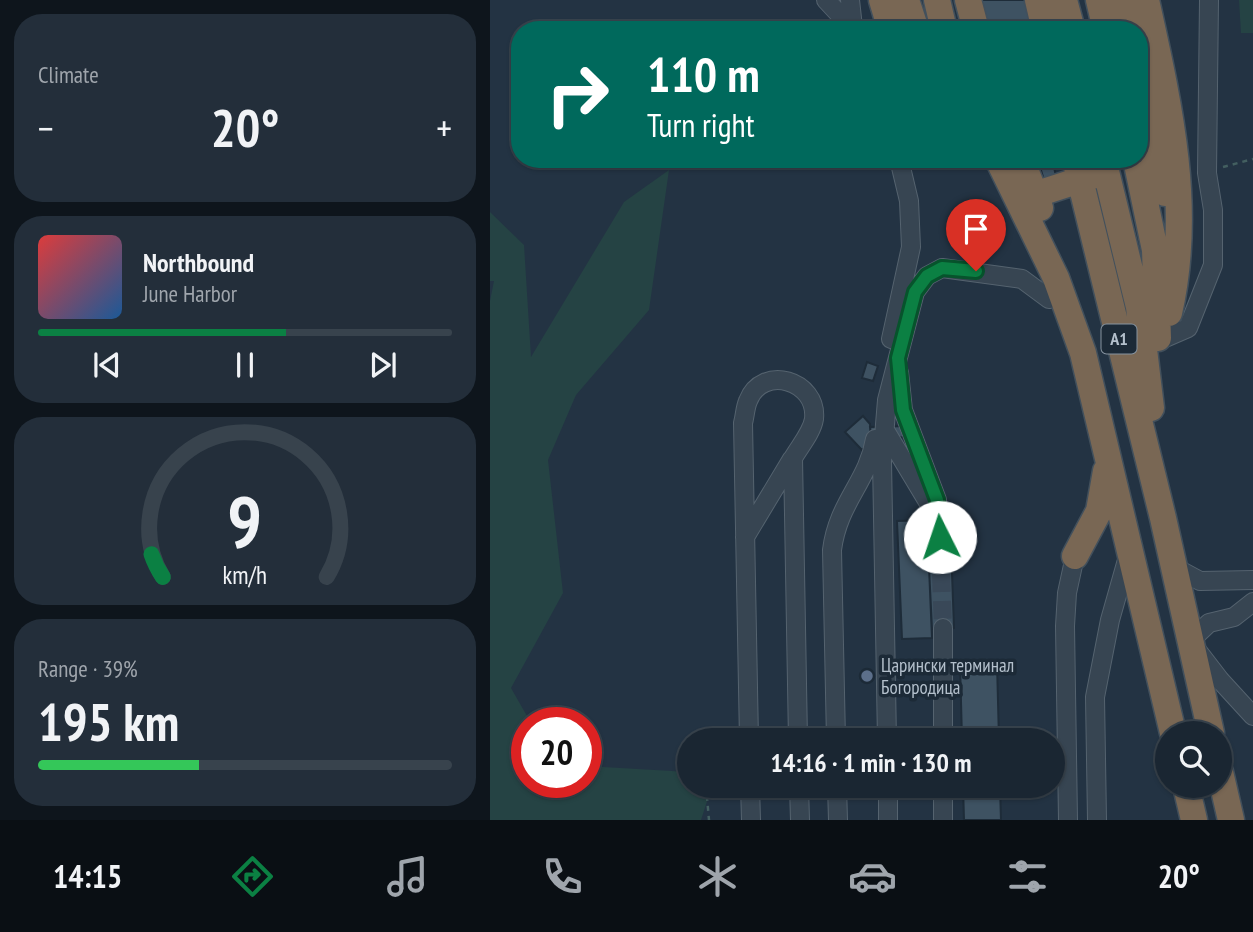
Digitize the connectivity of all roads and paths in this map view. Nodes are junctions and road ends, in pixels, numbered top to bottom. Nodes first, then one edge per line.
1 (826, 0) edge
2 (850, 0) edge
3 (882, 0) edge
4 (906, 0) edge
5 (937, 0) edge
6 (968, 0) edge
7 (1038, 0) edge
8 (1064, 0) edge
9 (1099, 0) edge
10 (1122, 0) edge
11 (1146, 0) edge
12 (1209, 0) edge
13 (846, 21) edge
14 (853, 21) edge
15 (888, 21) edge
16 (913, 21) edge
17 (942, 21) edge
18 (974, 21) edge
19 (1043, 21) edge
20 (1070, 21) edge
21 (1104, 21) edge
22 (1127, 21) edge
23 (1148, 116) edge
24 (1253, 159) edge
25 (901, 168) edge
26 (985, 168) edge
27 (1002, 168) edge
28 (1024, 168) edge
29 (1105, 168) edge
30 (1138, 168) edge
31 (1077, 169) edge
32 (1207, 173) junction
33 (1034, 195) junction
34 (1175, 275) junction
35 (1049, 299) junction
36 (1158, 341) junction
37 (898, 358) junction
38 (1103, 426) junction
39 (881, 432) junction
40 (793, 458) junction
41 (1163, 518) junction
42 (744, 537) junction
43 (1130, 550) junction
44 (1075, 556) junction
45 (1174, 567) junction
46 (1253, 580) edge
47 (1253, 602) edge
48 (943, 628) tunnel mouth
49 (1191, 640) junction
50 (1252, 713) edge
51 (1170, 721) edge
52 (1208, 721) edge
53 (749, 728) edge
54 (798, 728) edge
55 (836, 728) edge
56 (887, 728) edge
57 (943, 728) edge
58 (707, 798) edge
59 (750, 798) edge
60 (799, 798) edge
61 (838, 798) edge
62 (888, 798) edge
63 (943, 798) edge
64 (1189, 798) edge
65 (1226, 798) edge
66 (709, 820) edge
67 (751, 820) edge
68 (800, 820) edge
69 (838, 820) edge
70 (888, 820) edge
71 (943, 820) edge
72 (1068, 820) edge
73 (1097, 820) edge
74 (1194, 820) edge
75 (1231, 820) edge

1 - 13 street
2 - 14 street
3 - 15 highway
4 - 16 highway
5 - 17 highway
6 - 18 highway
7 - 19 highway
8 - 20 highway
9 - 21 highway
10 - 22 highway
11 - 34 highway, A1
12 - 32 street
23 - 34 highway, A1
24 - 32 path
25 - 39 street
26 - 35 highway
27 - 38 highway
28 - 33 highway, A1
29 - 41 highway, A1
30 - 36 highway, A1
31 - 33 highway
31 - 41 highway, A1
32 - 36 street
33 - 38 highway, A1
34 - 36 highway, A1
35 - 37 street
35 - 38 highway
36 - 41 highway, A1
37 - 39 street
37 - 39 street
38 - 43 highway, A1
38 - 44 highway
39 - 55 street
39 - 56 street
40 - 42 street
40 - 42 street
40 - 54 street
41 - 45 highway, A1
42 - 53 street
43 - 44 highway
43 - 51 highway, A1
43 - 73 street
44 - 72 street
45 - 46 street
45 - 49 highway, A1
47 - 49 street
48 - 57 street
49 - 50 street
49 - 52 highway, A1
58 - 66 path
59 - 67 street
60 - 68 street
61 - 69 street
62 - 70 street
63 - 71 street
64 - 74 highway
65 - 75 highway

